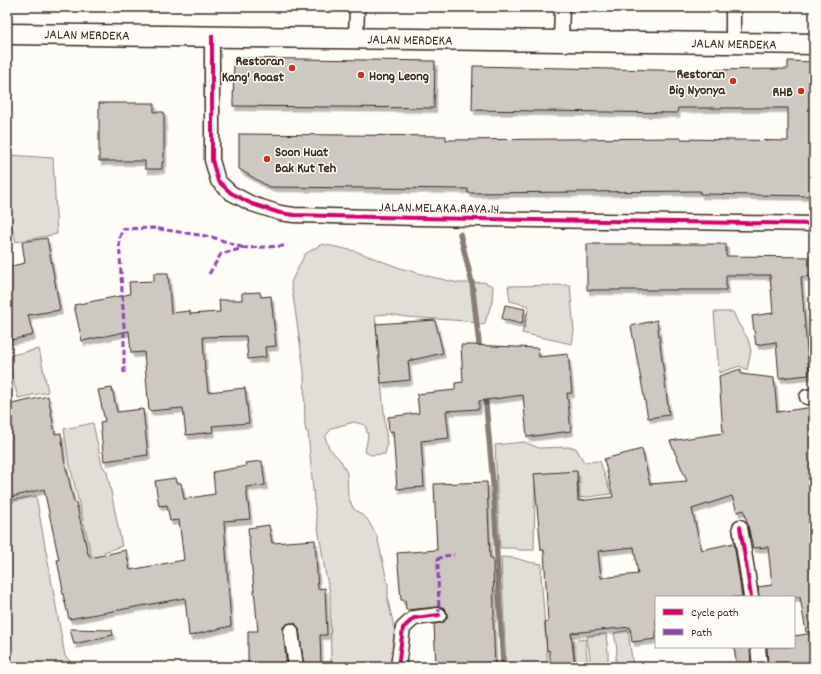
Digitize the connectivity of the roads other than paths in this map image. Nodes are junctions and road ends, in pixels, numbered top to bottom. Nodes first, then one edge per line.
1 (357, 7) edge
2 (562, 7) edge
3 (733, 7) edge
4 (7, 34) edge
5 (212, 36) junction
6 (356, 39) junction
7 (561, 41) junction
8 (733, 43) junction
9 (814, 44) edge
10 (814, 224) edge
11 (740, 527) dead end
12 (751, 596) edge
13 (439, 615) dead end
14 (291, 631) dead end
15 (758, 648) edge
16 (296, 667) edge
17 (398, 667) edge
18 (760, 667) edge

1 - 6 street
2 - 7 street
3 - 8 street
4 - 5 main road, JALAN MERDEKA
5 - 6 main road, JALAN MERDEKA
5 - 10 street, JALAN MELAKA RAYA 14
6 - 7 main road, JALAN MERDEKA
7 - 8 main road, JALAN MERDEKA
8 - 9 main road, JALAN MERDEKA
11 - 12 street
13 - 17 street
14 - 16 street
15 - 18 street

